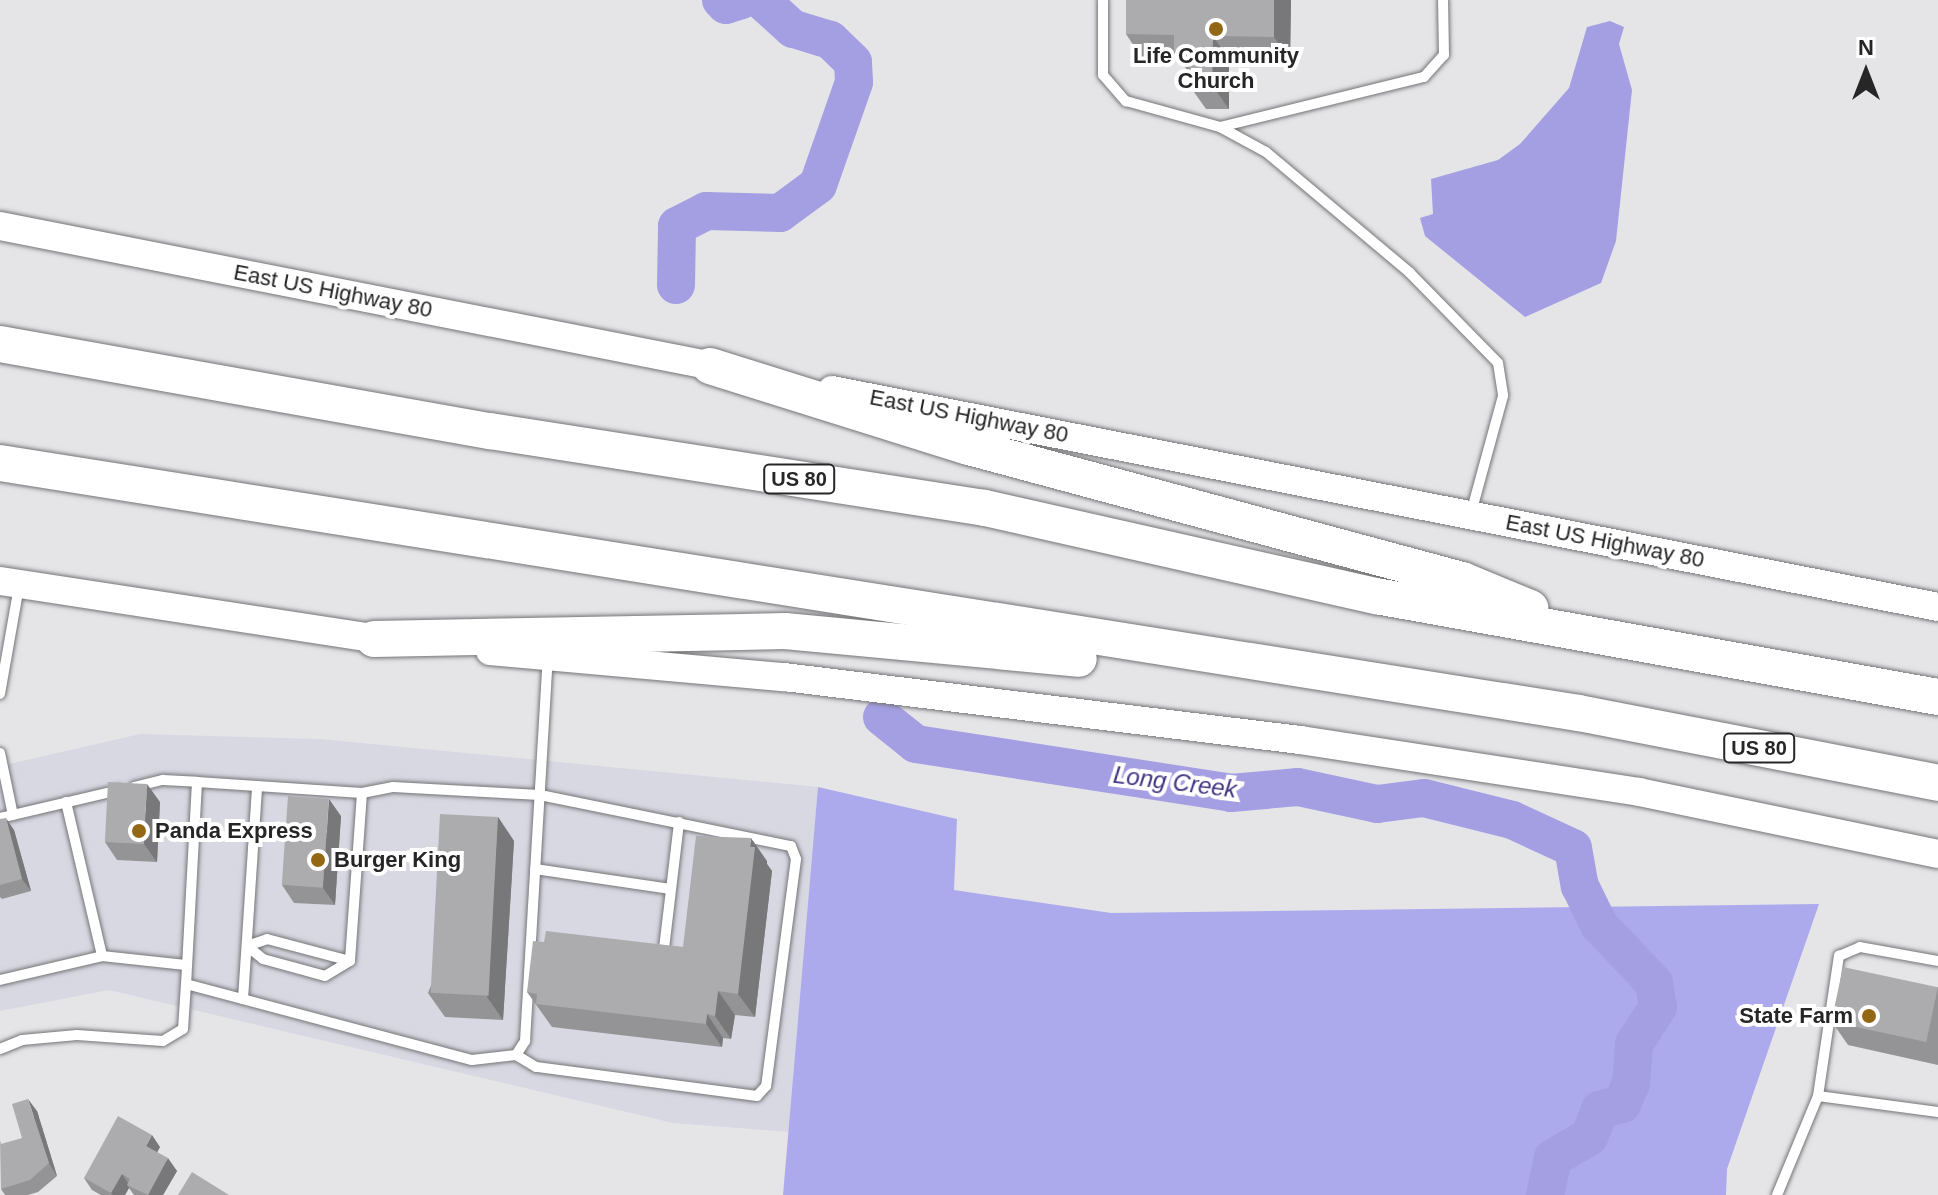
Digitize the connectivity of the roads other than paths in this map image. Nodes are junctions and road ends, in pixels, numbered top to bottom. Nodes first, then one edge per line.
1 (1103, 0) edge
2 (1443, 0) edge
3 (1220, 127) junction
4 (0, 226) edge
5 (0, 344) edge
6 (710, 366) junction
7 (0, 463) edge
8 (1470, 515) junction
9 (10, 583) edge
10 (1938, 607) edge
11 (1595, 634) junction
12 (374, 639) junction
13 (548, 656) junction
14 (0, 694) edge
15 (1938, 697) edge
16 (1579, 713) junction
17 (0, 753) edge
18 (197, 782) junction
19 (1938, 783) edge
20 (257, 786) junction
21 (362, 793) junction
22 (540, 795) junction
23 (66, 802) junction
24 (13, 815) junction
25 (0, 818) edge
26 (679, 822) junction
27 (1938, 854) edge
28 (535, 869) junction
29 (671, 889) junction
30 (531, 941) junction
31 (545, 943) edge
32 (247, 946) junction
33 (102, 956) junction
34 (648, 956) edge
35 (350, 961) junction
36 (1938, 961) edge
37 (186, 965) junction
38 (0, 980) edge
39 (186, 984) junction
40 (243, 999) junction
41 (0, 1049) edge
42 (516, 1055) junction
43 (1818, 1096) junction
44 (1938, 1112) edge
45 (1777, 1195) edge

1 - 3 lane
2 - 3 lane
3 - 8 lane
4 - 6 main road, East US Highway 80
5 - 11 highway, US 80
6 - 8 main road, East US Highway 80
6 - 11 highway
7 - 16 highway, US 80
8 - 10 main road, East US Highway 80
9 - 12 main road
9 - 14 lane
11 - 15 highway, US 80
12 - 13 main road
12 - 16 highway
13 - 22 lane
13 - 27 main road
16 - 19 highway, US 80
17 - 24 lane
18 - 20 lane
18 - 23 lane
18 - 37 lane
20 - 21 lane
20 - 32 lane
21 - 22 lane
21 - 35 lane
22 - 26 lane
22 - 28 lane
23 - 24 lane
23 - 33 lane
24 - 25 lane
26 - 29 lane
26 - 42 lane
28 - 29 lane
28 - 30 lane
29 - 34 lane
30 - 31 lane
30 - 42 lane
32 - 35 lane
32 - 35 lane
32 - 40 lane
33 - 37 lane
33 - 38 lane
36 - 43 lane
37 - 39 lane
39 - 40 lane
39 - 41 lane
40 - 42 lane
43 - 44 lane
43 - 45 lane

